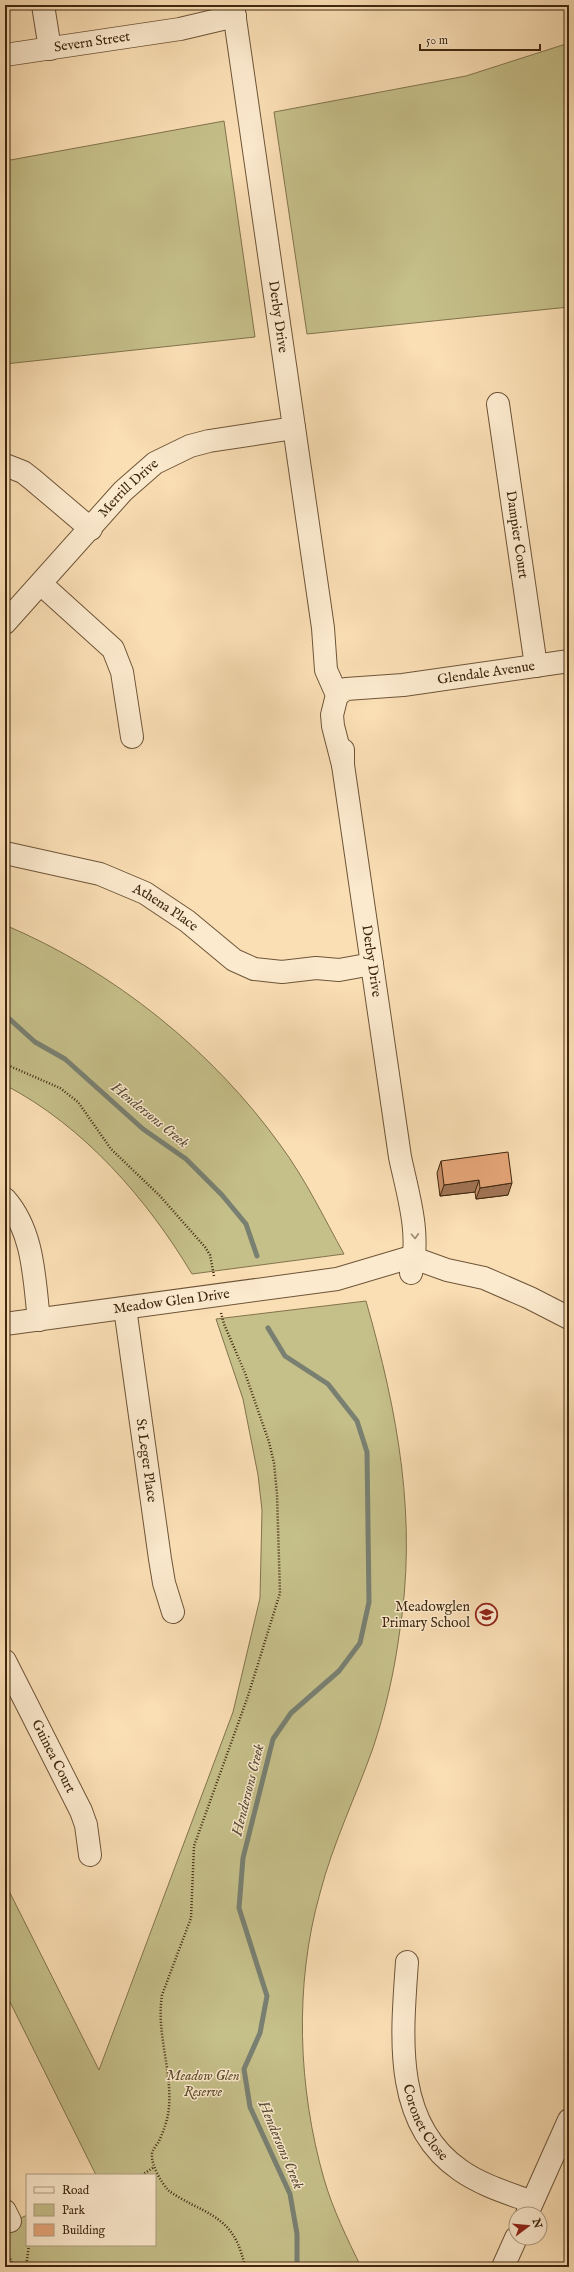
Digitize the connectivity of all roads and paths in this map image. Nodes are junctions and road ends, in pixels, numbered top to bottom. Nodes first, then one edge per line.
1 (43, 5) edge
2 (235, 16) edge
3 (50, 49) junction
4 (5, 55) edge
5 (498, 404) dead end
6 (294, 428) junction
7 (5, 466) edge
8 (91, 529) junction
9 (41, 584) junction
10 (5, 622) edge
11 (569, 660) edge
12 (536, 666) junction
13 (343, 694) junction
14 (132, 737) dead end
15 (5, 853) edge
16 (372, 959) junction
17 (5, 1064) edge
18 (5, 1199) edge
19 (409, 1263) junction
20 (218, 1295) junction
21 (125, 1308) junction
22 (568, 1316) edge
23 (39, 1320) junction
24 (5, 1324) edge
25 (173, 1612) dead end
26 (5, 1661) edge
27 (90, 1855) dead end
28 (407, 1962) dead end
29 (569, 2120) edge
30 (154, 2167) junction
31 (144, 2174) edge
32 (525, 2206) edge
33 (530, 2206) edge
34 (29, 2246) edge
35 (512, 2246) edge
36 (5, 2248) edge
37 (14, 2267) edge
38 (26, 2267) edge
39 (245, 2267) edge
40 (503, 2267) edge

1 - 3 street
2 - 3 street, Severn Street
2 - 6 street, Derby Drive
3 - 4 street, Severn Street
5 - 12 street, Dampier Court
6 - 8 street, Merrill Drive
6 - 13 street, Derby Drive
7 - 8 street
8 - 9 street, Merrill Drive
9 - 10 street, Merrill Drive
9 - 14 street
11 - 12 street, Glendale Avenue
12 - 13 street, Glendale Avenue
13 - 16 street, Derby Drive
15 - 16 street, Athena Place
16 - 19 street, Derby Drive
17 - 20 path
18 - 23 street
19 - 20 street, Meadow Glen Drive
19 - 22 street, Meadow Glen Drive
20 - 21 street, Meadow Glen Drive
20 - 30 path
21 - 23 street, Meadow Glen Drive
21 - 25 street, St Leger Place
23 - 24 street, Meadow Glen Drive
26 - 27 street, Guinea Court
28 - 32 street, Coronet Close
29 - 33 street
30 - 31 path
30 - 39 path
34 - 38 path
35 - 40 street
36 - 37 path

